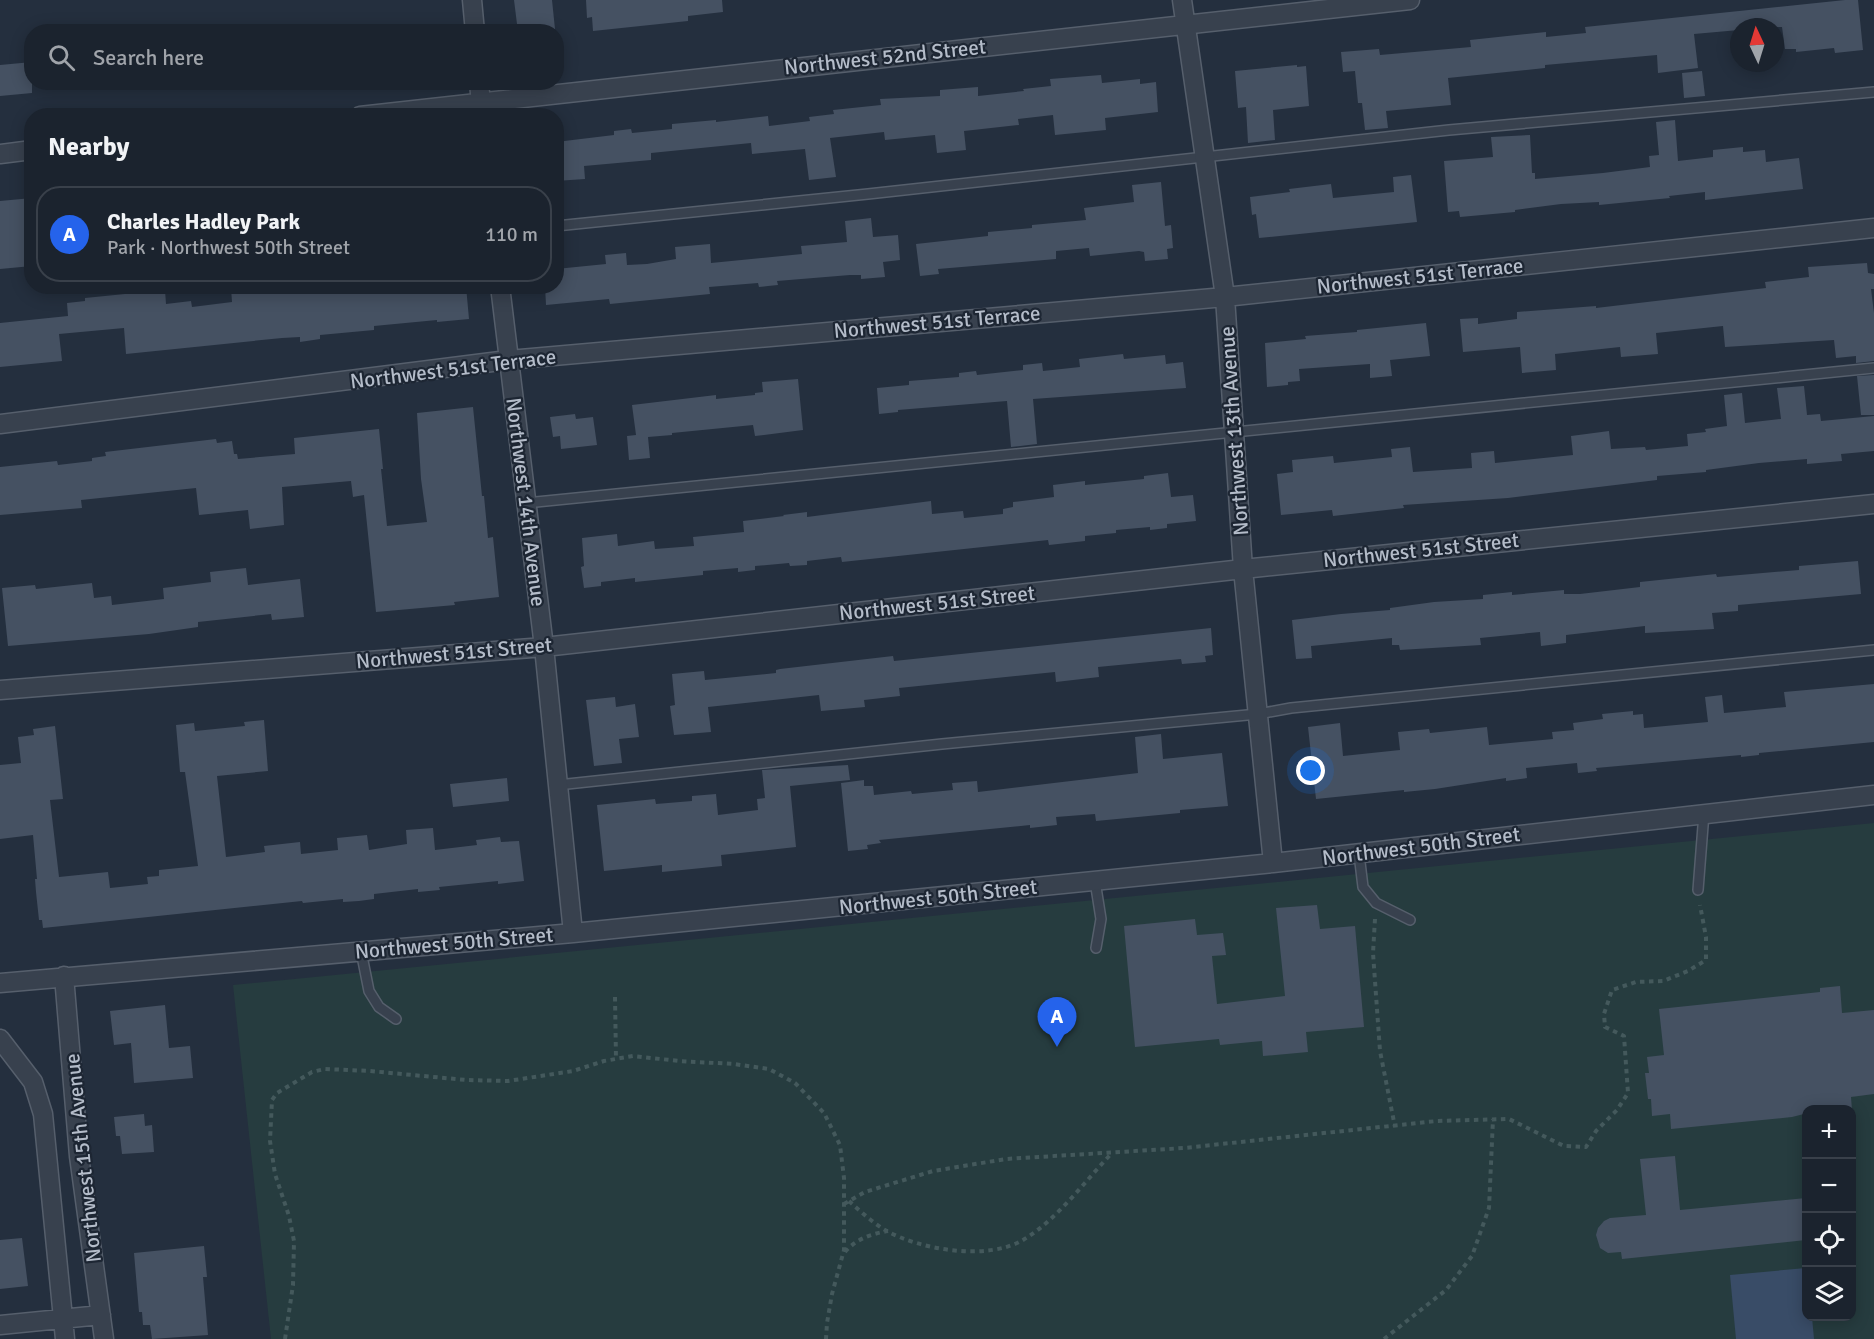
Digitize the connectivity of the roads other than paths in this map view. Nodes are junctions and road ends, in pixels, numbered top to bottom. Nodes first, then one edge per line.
1 (472, 0) edge
2 (1182, 0) edge
3 (1410, 0) edge
4 (474, 24) edge
5 (1184, 24) junction
6 (480, 90) edge
7 (1874, 92) edge
8 (482, 108) edge
9 (490, 108) edge
10 (24, 151) edge
11 (0, 154) edge
12 (1204, 158) junction
13 (564, 225) edge
14 (1874, 228) edge
15 (501, 294) edge
16 (1225, 297) junction
17 (508, 360) junction
18 (1874, 368) edge
19 (0, 424) edge
20 (1234, 433) junction
21 (526, 503) junction
22 (1874, 504) edge
23 (1243, 569) junction
24 (544, 646) junction
25 (1874, 650) edge
26 (0, 690) edge
27 (1258, 714) junction
28 (558, 785) junction
29 (1874, 795) edge
30 (1704, 813) junction
31 (1359, 854) junction
32 (1273, 863) junction
33 (1095, 881) junction
34 (1698, 890) road end
35 (1410, 920) dead end
36 (573, 933) junction
37 (1096, 948) dead end
38 (360, 951) junction
39 (64, 976) junction
40 (0, 983) edge
41 (396, 1019) dead end
42 (0, 1039) edge
43 (76, 1117) junction
44 (44, 1120) junction
45 (101, 1315) junction
46 (62, 1319) junction
47 (0, 1325) edge
48 (64, 1339) edge
49 (102, 1339) edge

1 - 4 street
2 - 5 street, Northwest 13th Avenue
3 - 5 street, Northwest 52nd Street
5 - 9 street, Northwest 52nd Street
5 - 12 street, Northwest 13th Avenue
6 - 8 street
7 - 12 lane
10 - 11 street
12 - 13 lane
12 - 16 street, Northwest 13th Avenue
14 - 16 street, Northwest 51st Terrace
15 - 17 street, Northwest 14th Avenue
16 - 17 street, Northwest 51st Terrace
16 - 20 street, Northwest 13th Avenue
17 - 19 street, Northwest 51st Terrace
17 - 21 street, Northwest 14th Avenue
18 - 20 lane
20 - 21 lane
20 - 23 street, Northwest 13th Avenue
21 - 24 street, Northwest 14th Avenue
22 - 23 street, Northwest 51st Street
23 - 24 street, Northwest 51st Street
23 - 27 street, Northwest 13th Avenue
24 - 26 street, Northwest 51st Street
24 - 28 street, Northwest 14th Avenue
25 - 27 lane
27 - 28 lane
27 - 32 street, Northwest 13th Avenue
28 - 36 street, Northwest 14th Avenue
29 - 30 street, Northwest 50th Street
30 - 31 street, Northwest 50th Street
30 - 34 lane
31 - 32 street, Northwest 50th Street
31 - 35 lane
32 - 33 street, Northwest 50th Street
33 - 36 street, Northwest 50th Street
33 - 37 lane
36 - 38 street, Northwest 50th Street
38 - 39 street, Northwest 50th Street
38 - 41 lane
39 - 40 street, Northwest 50th Street
39 - 43 street, Northwest 15th Avenue
42 - 44 street, Northwest 15th Avenue
43 - 44 street
43 - 45 street, Northwest 15th Avenue
44 - 46 street, Northwest 15th Avenue
45 - 46 street
45 - 49 street, Northwest 15th Avenue
46 - 47 street
46 - 48 street, Northwest 15th Avenue

